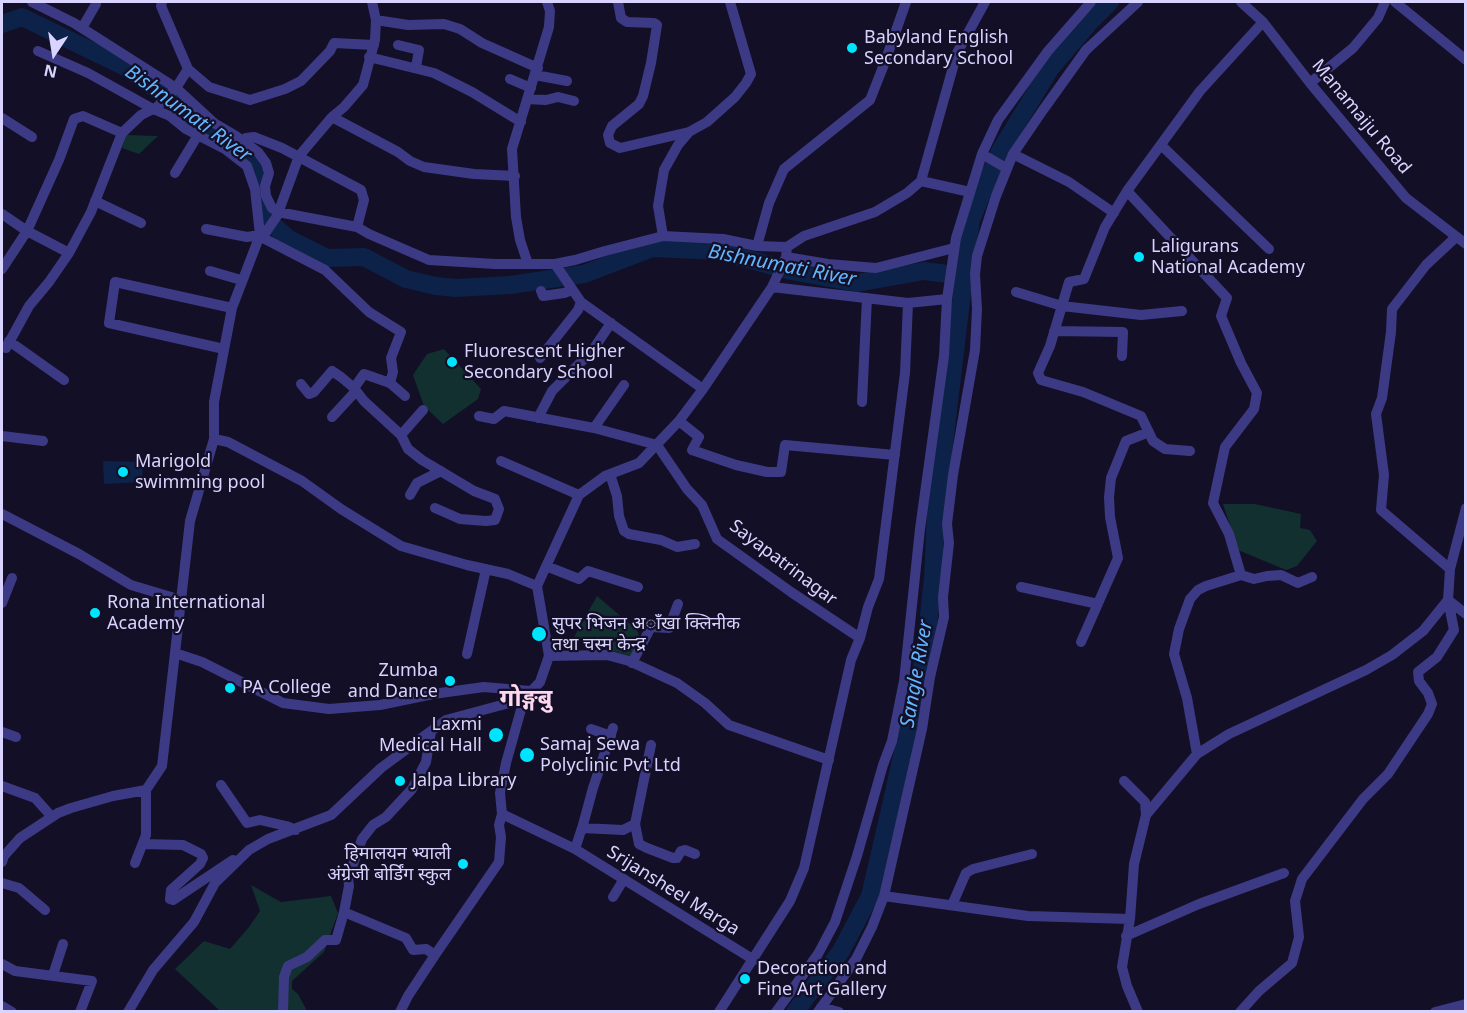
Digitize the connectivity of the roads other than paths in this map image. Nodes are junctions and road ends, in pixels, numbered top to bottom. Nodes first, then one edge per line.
1 (37, 2) edge
2 (162, 2) edge
3 (372, 2) edge
4 (547, 2) edge
5 (618, 2) edge
6 (730, 2) edge
7 (906, 2) edge
8 (985, 2) edge
9 (1091, 2) edge
10 (1138, 2) edge
11 (1241, 2) edge
12 (1385, 2) edge
13 (1395, 2) edge
14 (96, 4) dead end
15 (376, 20) junction
16 (1263, 22) junction
17 (82, 28) junction
18 (374, 45) junction
19 (398, 45) dead end
20 (38, 51) dead end
21 (369, 57) junction
22 (1466, 60) edge
23 (416, 67) junction
24 (188, 69) junction
25 (536, 72) junction
26 (510, 79) dead end
27 (567, 81) dead end
28 (1310, 83) junction
29 (531, 88) junction
30 (174, 89) junction
31 (527, 99) junction
32 (574, 101) dead end
33 (155, 108) junction
34 (332, 117) junction
35 (2, 118) edge
36 (521, 122) junction
37 (689, 132) junction
38 (122, 133) junction
39 (198, 135) junction
40 (32, 137) dead end
41 (242, 141) junction
42 (1161, 145) junction
43 (1013, 154) junction
44 (985, 155) junction
45 (300, 156) junction
46 (1003, 167) junction
47 (175, 173) dead end
48 (514, 176) junction
49 (921, 181) junction
50 (1127, 191) junction
51 (970, 192) junction
52 (95, 201) junction
53 (1114, 213) junction
54 (2, 214) edge
55 (278, 214) junction
56 (141, 223) dead end
57 (357, 226) junction
58 (206, 229) dead end
59 (27, 231) junction
60 (263, 233) junction
61 (663, 236) junction
62 (1461, 241) edge
63 (757, 246) junction
64 (1269, 249) dead end
65 (953, 251) junction
66 (786, 252) junction
67 (69, 253) junction
68 (528, 264) junction
69 (557, 267) junction
70 (2, 269) edge
71 (210, 271) dead end
72 (241, 280) junction
73 (774, 283) junction
74 (571, 289) junction
75 (541, 291) dead end
76 (1016, 292) dead end
77 (947, 293) junction
78 (867, 298) junction
79 (581, 302) junction
80 (908, 303) junction
81 (1062, 306) junction
82 (232, 308) junction
83 (1182, 311) dead end
84 (612, 323) junction
85 (1054, 331) junction
86 (5, 344) edge
87 (224, 349) junction
88 (1122, 356) dead end
89 (540, 358) dead end
90 (64, 380) dead end
91 (390, 383) junction
92 (301, 384) dead end
93 (624, 385) dead end
94 (355, 389) junction
95 (703, 389) junction
96 (405, 396) dead end
97 (862, 402) dead end
98 (423, 410) dead end
99 (479, 416) dead end
100 (332, 417) dead end
101 (538, 418) junction
102 (679, 421) junction
103 (594, 428) junction
104 (1149, 432) junction
105 (401, 435) junction
106 (2, 436) edge
107 (214, 439) junction
108 (43, 441) dead end
109 (657, 445) junction
110 (1190, 451) dead end
111 (895, 455) junction
112 (501, 461) dead end
113 (441, 471) junction
114 (610, 474) junction
115 (410, 495) dead end
116 (579, 495) junction
117 (435, 508) dead end
118 (1466, 508) edge
119 (2, 514) edge
120 (695, 544) dead end
121 (546, 566) junction
122 (486, 569) junction
123 (1450, 569) junction
124 (1241, 575) junction
125 (1312, 577) dead end
126 (12, 578) dead end
127 (537, 586) junction
128 (1021, 586) dead end
129 (639, 587) dead end
130 (181, 600) junction
131 (1448, 600) junction
132 (2, 603) edge
133 (678, 604) dead end
134 (1098, 604) junction
135 (1466, 614) edge
136 (860, 638) junction
137 (1081, 642) dead end
138 (175, 653) junction
139 (467, 654) dead end
140 (549, 656) junction
141 (632, 663) junction
142 (527, 695) junction
143 (591, 729) dead end
144 (2, 732) edge
145 (431, 732) junction
146 (16, 737) dead end
147 (651, 745) dead end
148 (1197, 754) junction
149 (829, 760) junction
150 (1124, 781) dead end
151 (221, 785) dead end
152 (2, 786) edge
153 (146, 790) junction
154 (502, 814) junction
155 (1146, 815) junction
156 (52, 817) junction
157 (635, 824) junction
158 (296, 830) junction
159 (581, 832) junction
160 (144, 844) junction
161 (575, 849) junction
162 (249, 850) junction
163 (695, 854) dead end
164 (1032, 854) dead end
165 (2, 862) edge
166 (135, 863) dead end
167 (1284, 873) dead end
168 (624, 879) junction
169 (2, 883) edge
170 (884, 896) junction
171 (613, 897) dead end
172 (952, 905) junction
173 (45, 910) dead end
174 (344, 912) junction
175 (1130, 919) junction
176 (1126, 936) junction
177 (63, 944) dead end
178 (435, 955) junction
179 (754, 960) junction
180 (2, 964) edge
181 (53, 975) junction
182 (1466, 1004) edge
183 (2, 1006) edge
184 (820, 1009) edge
185 (12, 1011) edge
186 (80, 1011) edge
187 (128, 1011) edge
188 (283, 1011) edge
189 (400, 1011) edge
190 (719, 1011) edge
191 (776, 1011) edge
192 (839, 1011) edge
193 (1138, 1011) edge
194 (1240, 1011) edge
195 (1435, 1011) edge

1 - 17 street
2 - 24 street
3 - 15 street
4 - 25 street
5 - 37 street
6 - 37 street
7 - 63 street
8 - 49 street
9 - 44 street
10 - 43 street
11 - 16 street, Manamaiju Road
12 - 28 street
13 - 22 street
14 - 17 street
15 - 18 street
15 - 25 street
16 - 28 street, Manamaiju Road
16 - 42 street
17 - 30 street
18 - 21 street
18 - 24 street
19 - 23 street
20 - 33 street
21 - 23 street
21 - 34 street
23 - 36 street
24 - 30 street
25 - 27 street
25 - 29 street
26 - 29 street
28 - 62 street, Manamaiju Road
29 - 31 street
30 - 33 street
30 - 41 street
31 - 32 street
31 - 36 street
33 - 38 street
33 - 39 street
34 - 45 street
34 - 48 street
35 - 40 street
36 - 48 street
37 - 61 street
38 - 52 street
38 - 59 street
39 - 47 street
39 - 60 street
41 - 45 street
41 - 55 street
42 - 50 street
42 - 64 street
43 - 46 street
43 - 53 street
44 - 46 street
44 - 51 street
45 - 55 street
45 - 57 street
46 - 170 street
48 - 68 street
49 - 51 street
49 - 66 street
50 - 53 street
50 - 124 street
51 - 65 street
52 - 56 street
52 - 67 street
53 - 81 street
54 - 59 street
55 - 57 street
55 - 60 street
57 - 68 street
58 - 60 street
59 - 67 street
59 - 70 street
60 - 72 street
60 - 91 street
61 - 63 street
61 - 69 street
62 - 123 street
63 - 66 street
65 - 66 street
65 - 77 street
66 - 73 street
67 - 86 street
68 - 69 street
69 - 74 street
71 - 72 street
72 - 82 street
73 - 78 street
73 - 95 street
74 - 75 street
74 - 79 street
76 - 81 street
77 - 80 street
77 - 191 street
78 - 80 street
78 - 97 street
79 - 84 street
79 - 89 street
80 - 111 street
81 - 83 street
81 - 85 street
82 - 87 street
82 - 87 street
84 - 95 street
84 - 101 street
85 - 88 street
85 - 104 street
86 - 90 street
87 - 107 street
91 - 94 street
91 - 96 street
92 - 94 street
93 - 103 street
94 - 100 street
94 - 105 street
95 - 102 street
98 - 105 street
99 - 101 street
101 - 103 street
102 - 109 street
102 - 111 street
103 - 109 street
104 - 110 street
104 - 134 street
105 - 113 street
106 - 108 street
107 - 122 street
107 - 130 street
109 - 114 street
109 - 136 street, Sayapatrinagar
111 - 136 street
112 - 116 street
113 - 115 street
113 - 117 street
114 - 116 street
114 - 120 street
116 - 121 street
118 - 123 street
119 - 130 street
121 - 127 street
121 - 129 street
122 - 127 street
122 - 139 street
123 - 131 street
124 - 125 street
124 - 148 street
126 - 132 street
127 - 140 street
128 - 134 street
130 - 138 street
131 - 135 street
131 - 148 street
131 - 194 street
133 - 141 street
134 - 137 street
136 - 149 street
138 - 142 street
138 - 153 street
140 - 141 street
140 - 142 street
141 - 149 street
142 - 145 street
142 - 154 street
143 - 159 street
144 - 146 street
145 - 158 street
145 - 174 street
147 - 157 street
148 - 155 street
149 - 179 street
150 - 155 street
151 - 158 street
152 - 156 street
153 - 156 street
153 - 160 street
154 - 161 street, Srijansheel Marga
154 - 178 street
155 - 175 street
156 - 165 street
157 - 159 street
157 - 163 street
158 - 162 street
159 - 161 street
160 - 162 street
160 - 166 street
161 - 168 street, Srijansheel Marga
162 - 187 street
164 - 172 street
167 - 176 street
168 - 171 street
168 - 179 street, Srijansheel Marga
169 - 173 street
170 - 172 street
170 - 184 street
172 - 175 street
174 - 178 street
174 - 188 street
175 - 176 street
176 - 193 street
177 - 181 street
178 - 189 street
179 - 190 street
180 - 181 street
181 - 186 street
182 - 195 street
183 - 185 street
184 - 192 street

